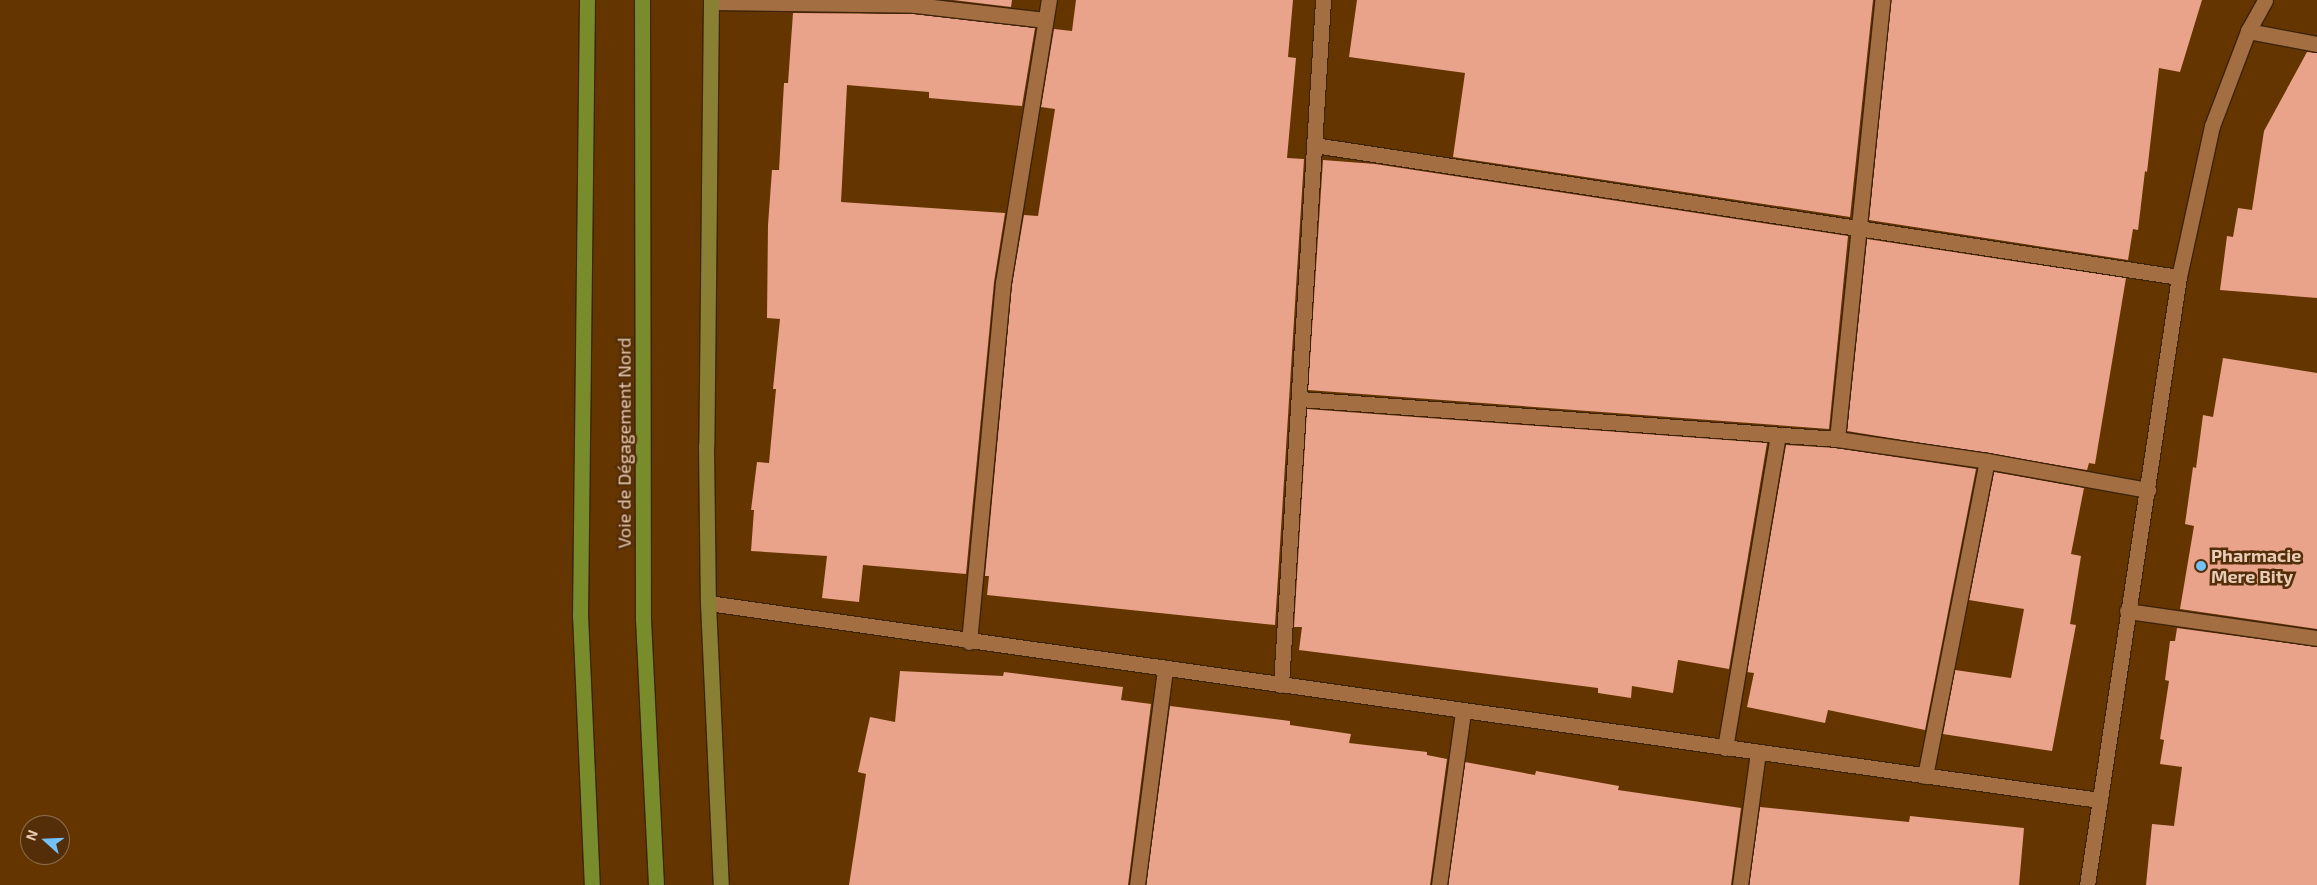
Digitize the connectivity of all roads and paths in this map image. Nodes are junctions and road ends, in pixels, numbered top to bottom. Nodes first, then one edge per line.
1 (587, 0) edge
2 (642, 0) edge
3 (1049, 0) edge
4 (1323, 0) edge
5 (1882, 0) edge
6 (2264, 0) edge
7 (711, 1) edge
8 (1045, 20) junction
9 (2248, 31) junction
10 (2317, 44) edge
11 (1314, 145) junction
12 (1858, 228) junction
13 (2179, 277) junction
14 (1300, 399) junction
15 (1778, 435) junction
16 (1837, 439) junction
17 (1987, 460) junction
18 (2148, 490) junction
19 (708, 603) junction
20 (2127, 611) junction
21 (2317, 638) edge
22 (969, 642) junction
23 (1165, 668) junction
24 (1280, 685) junction
25 (1464, 711) junction
26 (1725, 748) junction
27 (1758, 752) junction
28 (1925, 776) junction
29 (2100, 800) junction
30 (592, 885) edge
31 (656, 885) edge
32 (721, 885) edge
33 (1137, 885) edge
34 (1438, 885) edge
35 (1740, 885) edge
36 (2087, 885) edge

1 - 30 highway
2 - 31 highway, Voie de Dégagement Nord
3 - 8 street
4 - 11 street
5 - 12 street
6 - 9 street
7 - 8 street
7 - 19 main road
8 - 22 street
9 - 10 street
9 - 13 street
11 - 12 street
11 - 14 street
12 - 13 street
12 - 16 street
13 - 18 street
14 - 15 street
14 - 24 street
15 - 16 street
15 - 26 street
16 - 17 street
17 - 18 street
17 - 28 street
18 - 20 street
19 - 22 street
19 - 32 main road
20 - 21 street
20 - 29 street
22 - 23 street
23 - 24 street
23 - 33 street
24 - 25 street
25 - 26 street
25 - 34 street
26 - 27 street
27 - 28 street
27 - 35 street
28 - 29 street
29 - 36 street

